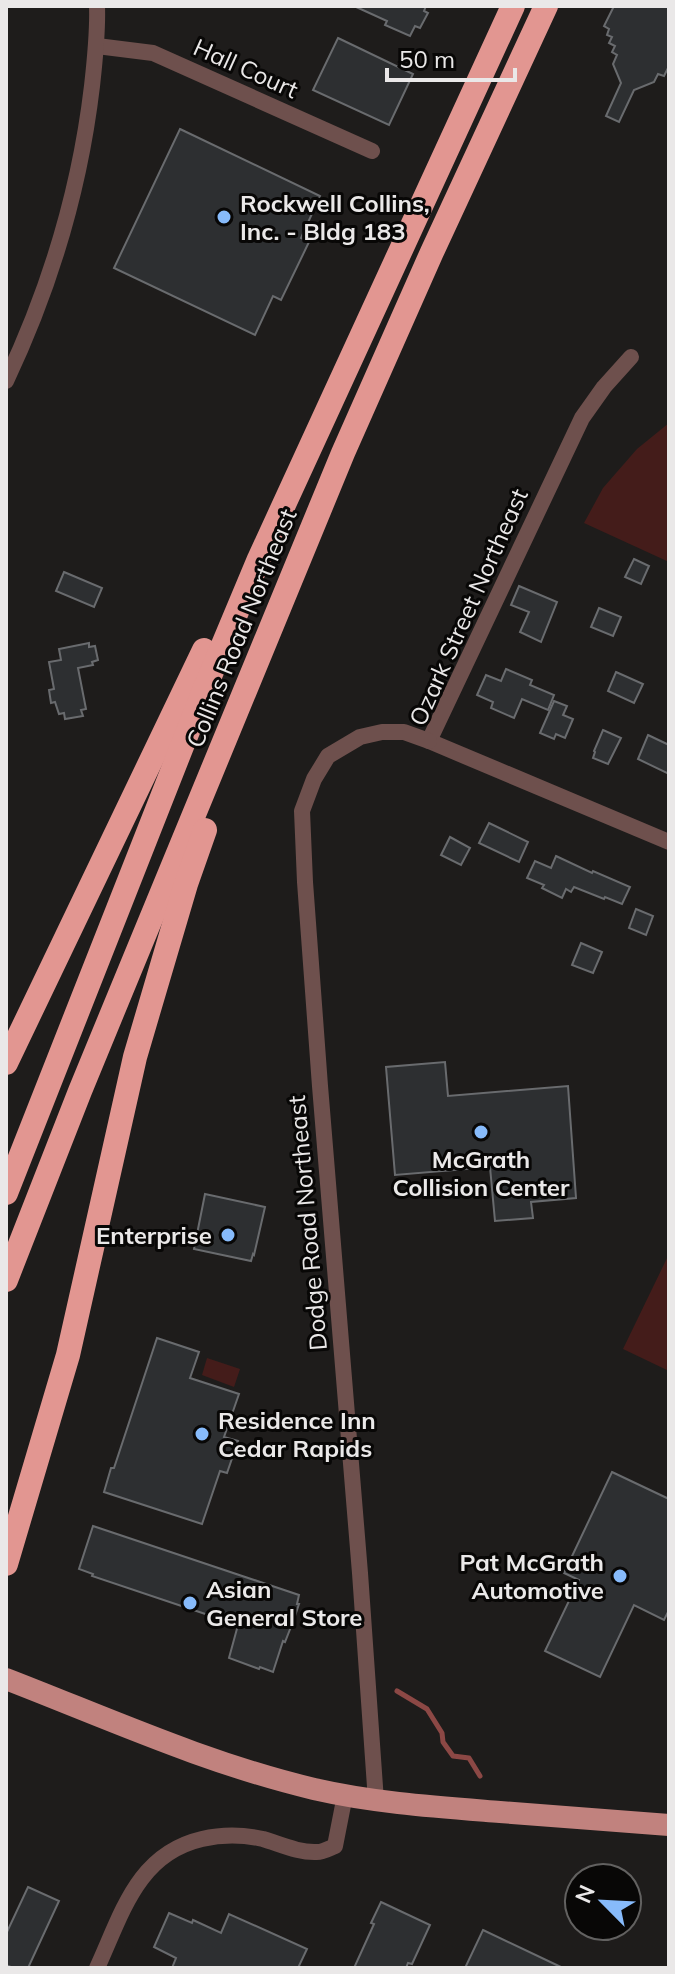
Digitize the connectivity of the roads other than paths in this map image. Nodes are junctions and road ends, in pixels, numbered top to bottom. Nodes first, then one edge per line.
1 (97, 6) edge
2 (513, 6) edge
3 (546, 6) edge
4 (97, 46) junction
5 (372, 151) dead end
6 (631, 357) dead end
7 (6, 381) edge
8 (343, 453) junction
9 (259, 559) junction
10 (429, 741) junction
11 (669, 842) edge
12 (6, 1063) edge
13 (6, 1193) edge
14 (6, 1280) edge
15 (6, 1564) edge
16 (6, 1679) edge
17 (345, 1795) junction
18 (376, 1801) junction
19 (669, 1825) edge
20 (97, 1968) edge

1 - 4 street
2 - 9 highway, Collins Road Northeast
3 - 8 highway, Collins Road Northeast
4 - 5 street, Hall Court
4 - 7 street
6 - 10 street, Ozark Street Northeast
8 - 14 highway, Collins Road Northeast
8 - 15 highway
9 - 12 highway
9 - 13 highway, Collins Road Northeast
10 - 11 street, Ozark Street Northeast
10 - 18 street, Dodge Road Northeast
16 - 17 main road
17 - 18 main road
17 - 20 street
18 - 19 main road

